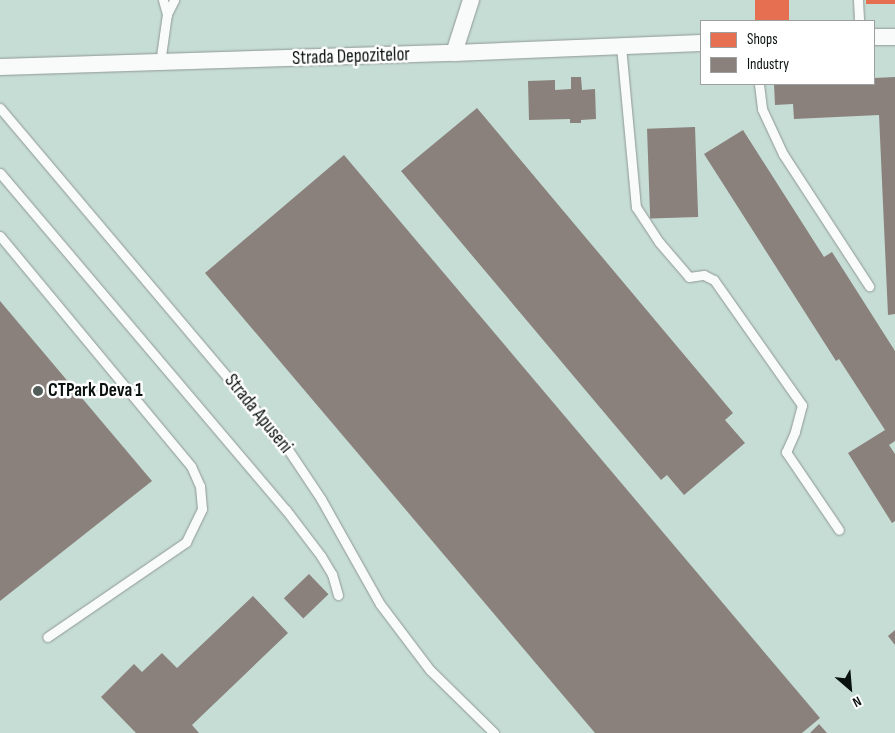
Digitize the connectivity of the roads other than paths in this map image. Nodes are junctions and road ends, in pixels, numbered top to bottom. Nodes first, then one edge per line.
1 (163, 0) edge
2 (174, 0) edge
3 (471, 0) edge
4 (858, 0) edge
5 (167, 14) junction
6 (859, 20) edge
7 (875, 37) edge
8 (895, 37) edge
9 (700, 43) edge
10 (621, 46) junction
11 (454, 54) junction
12 (160, 63) junction
13 (0, 67) edge
14 (759, 85) edge
15 (0, 108) edge
16 (0, 174) edge
17 (0, 236) edge
18 (868, 286) dead end
19 (840, 530) dead end
20 (338, 595) dead end
21 (47, 637) dead end
22 (494, 733) edge

1 - 5 lane
2 - 5 lane
3 - 11 street
4 - 6 lane
5 - 12 lane
7 - 8 street
9 - 10 street, Strada Depozitelor
10 - 11 street, Strada Depozitelor
10 - 19 lane
11 - 12 street, Strada Depozitelor
12 - 13 street, Strada Depozitelor
14 - 18 lane
15 - 22 lane, Strada Apuseni
16 - 20 lane
17 - 21 lane

